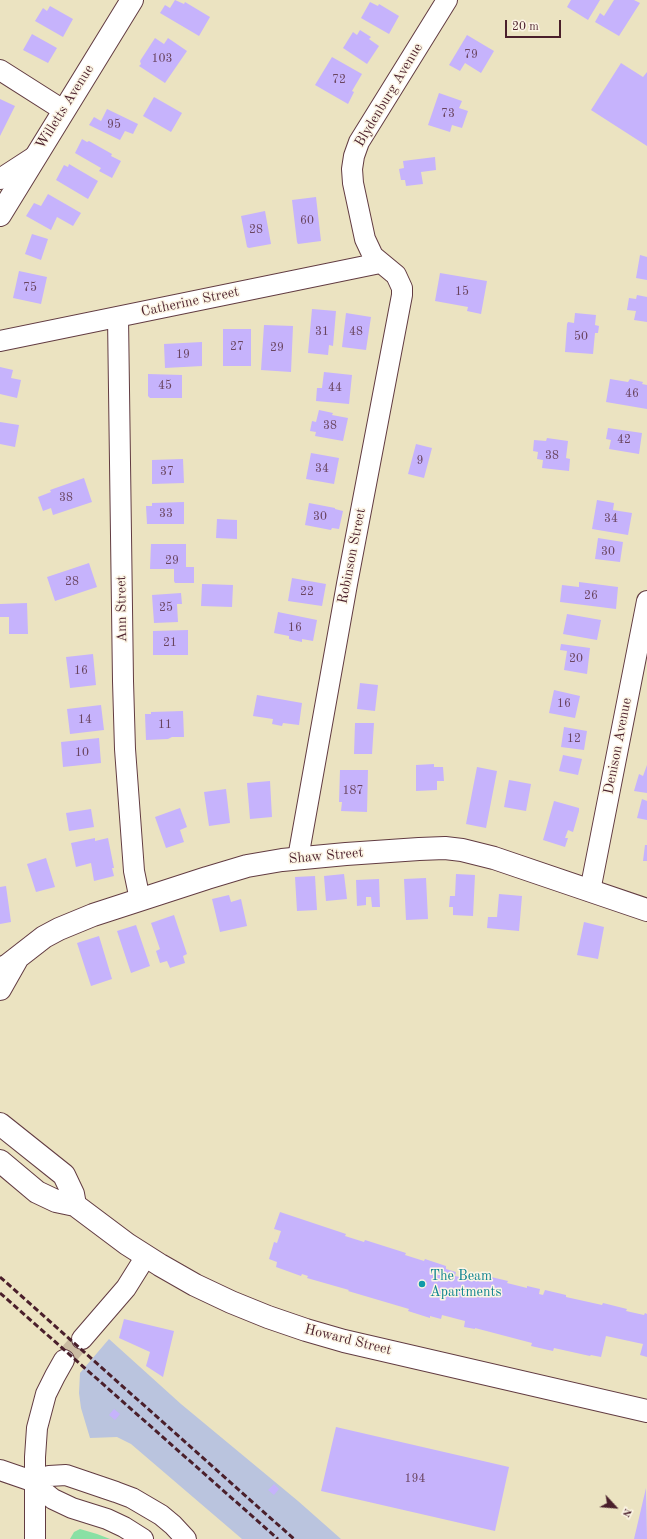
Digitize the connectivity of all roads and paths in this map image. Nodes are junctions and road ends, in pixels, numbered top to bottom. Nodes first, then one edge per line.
1 (132, 0) edge
2 (447, 0) edge
3 (0, 70) edge
4 (63, 110) junction
5 (34, 158) junction
6 (0, 180) edge
7 (0, 215) edge
8 (380, 263) junction
9 (118, 317) junction
10 (0, 341) edge
11 (647, 600) edge
12 (298, 858) junction
13 (590, 891) junction
14 (140, 900) junction
15 (647, 910) edge
16 (8, 964) edge
17 (0, 989) edge
18 (0, 1124) edge
19 (0, 1161) edge
20 (75, 1205) junction
21 (146, 1256) junction
22 (82, 1339) tunnel mouth
23 (64, 1360) tunnel mouth
24 (647, 1411) edge
25 (0, 1470) edge
26 (35, 1482) junction
27 (35, 1539) edge
28 (143, 1539) edge
29 (186, 1539) edge

1 - 4 main road, Willetts Avenue
2 - 8 street, Blydenburg Avenue
3 - 4 street
4 - 5 main road, Willetts Avenue
5 - 6 street
5 - 7 main road, Willetts Avenue
8 - 9 street, Catherine Street
8 - 12 street, Robinson Street
9 - 10 street, Catherine Street
9 - 14 street, Ann Street
11 - 13 street, Denison Avenue
12 - 13 main road, Shaw Street
12 - 14 main road, Shaw Street
13 - 15 main road, Shaw Street
14 - 16 main road, Shaw Street
16 - 17 main road, Shaw Street
18 - 20 main road
19 - 20 main road, Howard Street
20 - 21 main road, Howard Street
21 - 22 street
21 - 24 main road, Howard Street
23 - 26 street
25 - 26 street
26 - 27 street
26 - 28 street
26 - 29 street

